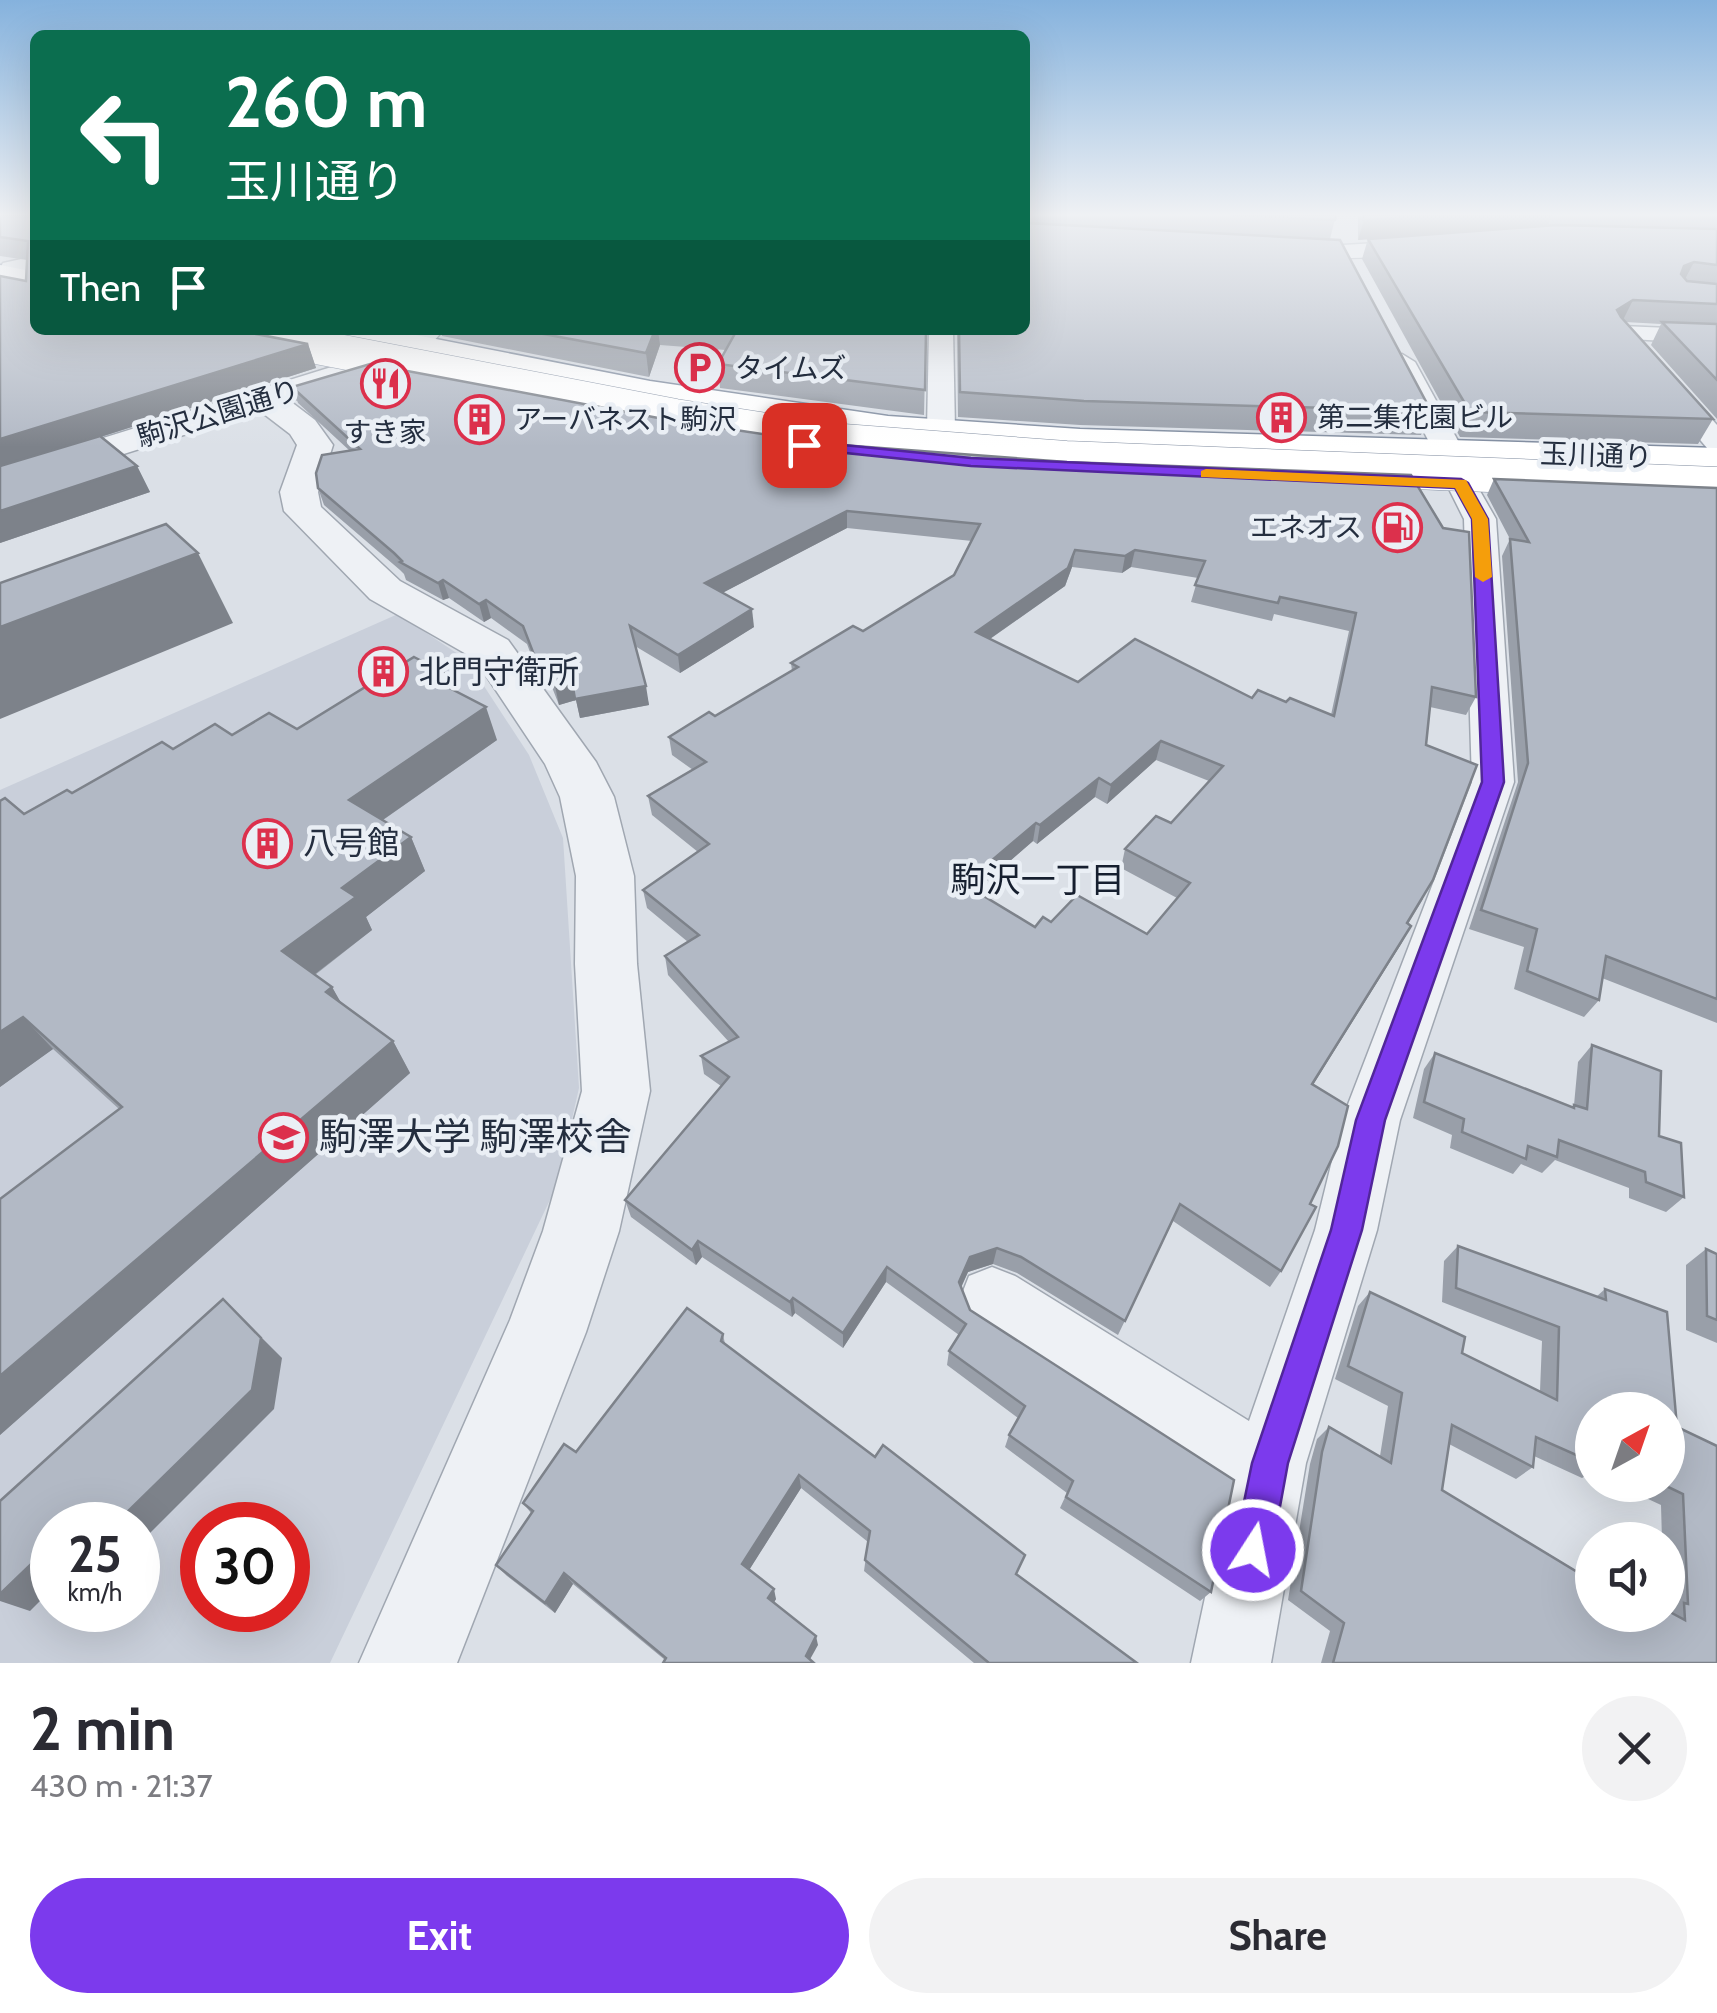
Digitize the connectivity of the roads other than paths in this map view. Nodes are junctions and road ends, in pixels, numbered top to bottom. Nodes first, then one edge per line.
1 (233, 335) edge
2 (236, 335) edge
3 (324, 335) edge
4 (941, 335) edge
5 (421, 337) edge
6 (1717, 337) edge
7 (1392, 342) edge
8 (365, 366) junction
9 (264, 398) junction
10 (941, 430) junction
11 (1717, 442) edge
12 (1717, 459) edge
13 (1454, 467) junction
14 (1717, 469) edge
15 (0, 482) edge
16 (1717, 484) edge
17 (1717, 494) edge
18 (992, 1299) dead end
19 (1268, 1474) junction
20 (408, 1663) edge
21 (1231, 1663) edge

1 - 8 highway, 玉川通り
2 - 16 highway, bridge
3 - 14 highway
4 - 10 street
5 - 8 street, 駒沢公園通り
5 - 10 highway, 玉川通り
6 - 11 street
7 - 13 street
8 - 9 street, 駒沢公園通り
8 - 13 highway, 玉川通り
9 - 15 street, 駒沢公園通り
9 - 20 street
10 - 13 highway, 玉川通り
12 - 13 highway, 玉川通り
13 - 17 highway, 玉川通り
13 - 19 street
18 - 19 street
19 - 21 street

